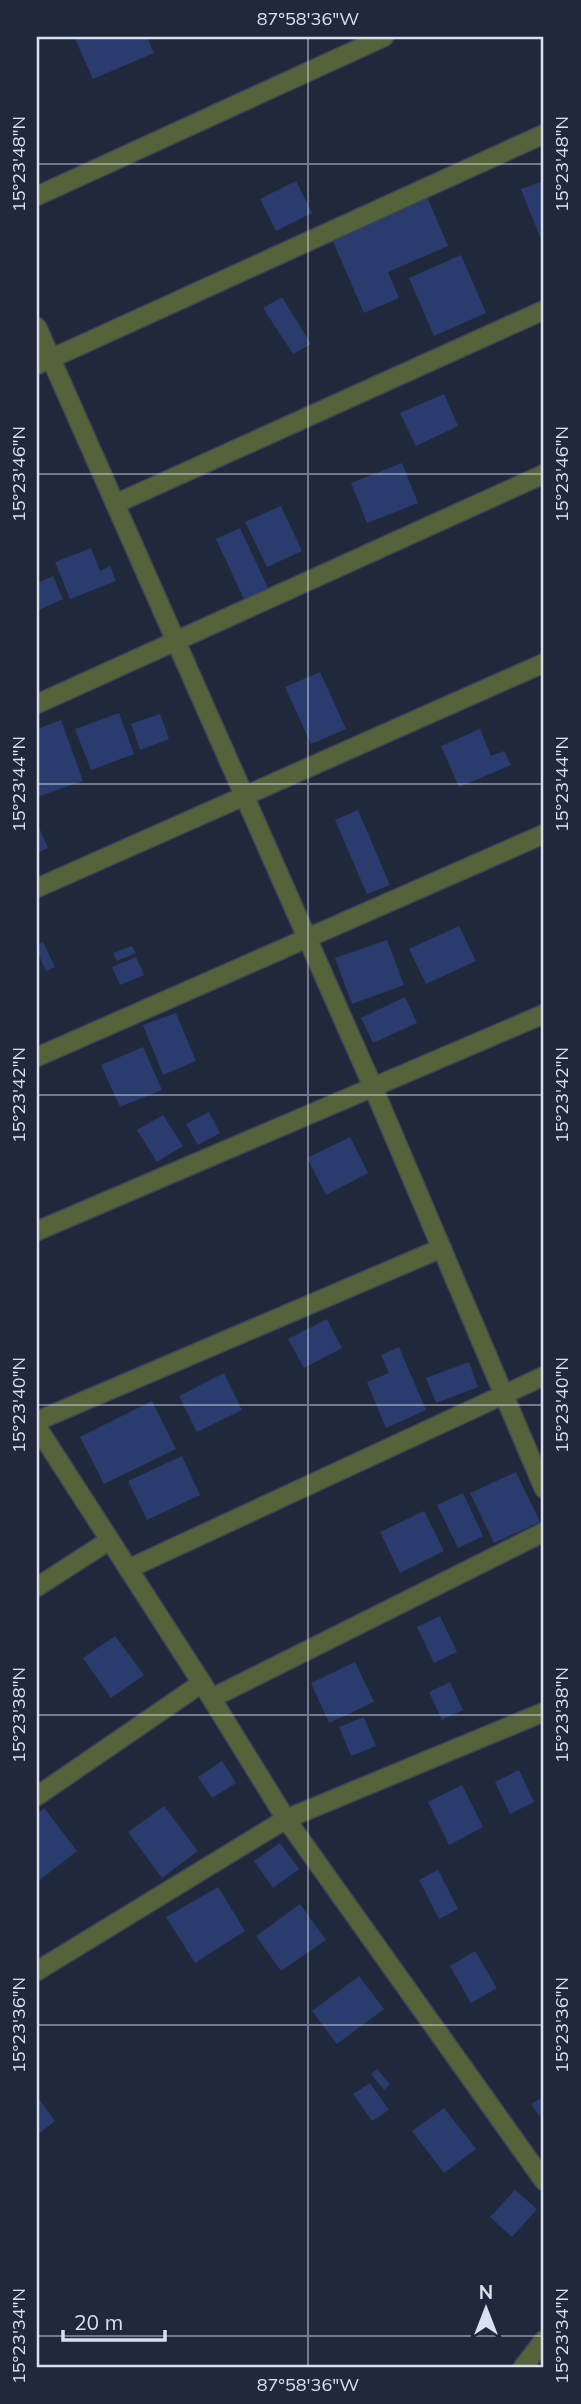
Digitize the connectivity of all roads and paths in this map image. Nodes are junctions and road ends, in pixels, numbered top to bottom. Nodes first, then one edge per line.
1 (384, 37) edge
2 (544, 134) edge
3 (37, 195) edge
4 (544, 310) edge
5 (37, 327) edge
6 (44, 362) edge
7 (544, 474) edge
8 (115, 504) junction
9 (176, 642) junction
10 (544, 663) edge
11 (37, 704) edge
12 (244, 795) junction
13 (544, 834) edge
14 (37, 888) edge
15 (307, 937) junction
16 (544, 1014) edge
17 (37, 1057) edge
18 (373, 1087) junction
19 (37, 1231) edge
20 (442, 1248) junction
21 (544, 1376) edge
22 (504, 1393) junction
23 (37, 1421) edge
24 (37, 1427) edge
25 (544, 1489) edge
26 (544, 1532) edge
27 (110, 1540) junction
28 (128, 1569) junction
29 (37, 1587) edge
30 (202, 1683) junction
31 (212, 1698) junction
32 (544, 1712) edge
33 (37, 1796) edge
34 (286, 1819) junction
35 (37, 1971) edge
36 (544, 2180) edge
37 (544, 2340) edge
38 (523, 2367) edge

1 - 3 street
2 - 6 street
4 - 8 street
5 - 6 street
6 - 8 street
7 - 9 street
8 - 9 street
9 - 11 street
9 - 12 street
10 - 12 street
12 - 14 street
12 - 15 street
13 - 15 street
15 - 17 street
15 - 18 street
16 - 18 street
18 - 19 street
18 - 20 street
20 - 22 street
20 - 23 street
21 - 22 street
22 - 25 street
22 - 28 street
24 - 27 street
26 - 31 street
27 - 28 street
27 - 29 street
28 - 30 street
30 - 31 street
30 - 33 street
31 - 34 street
32 - 34 street
34 - 35 street
34 - 36 street
37 - 38 street

